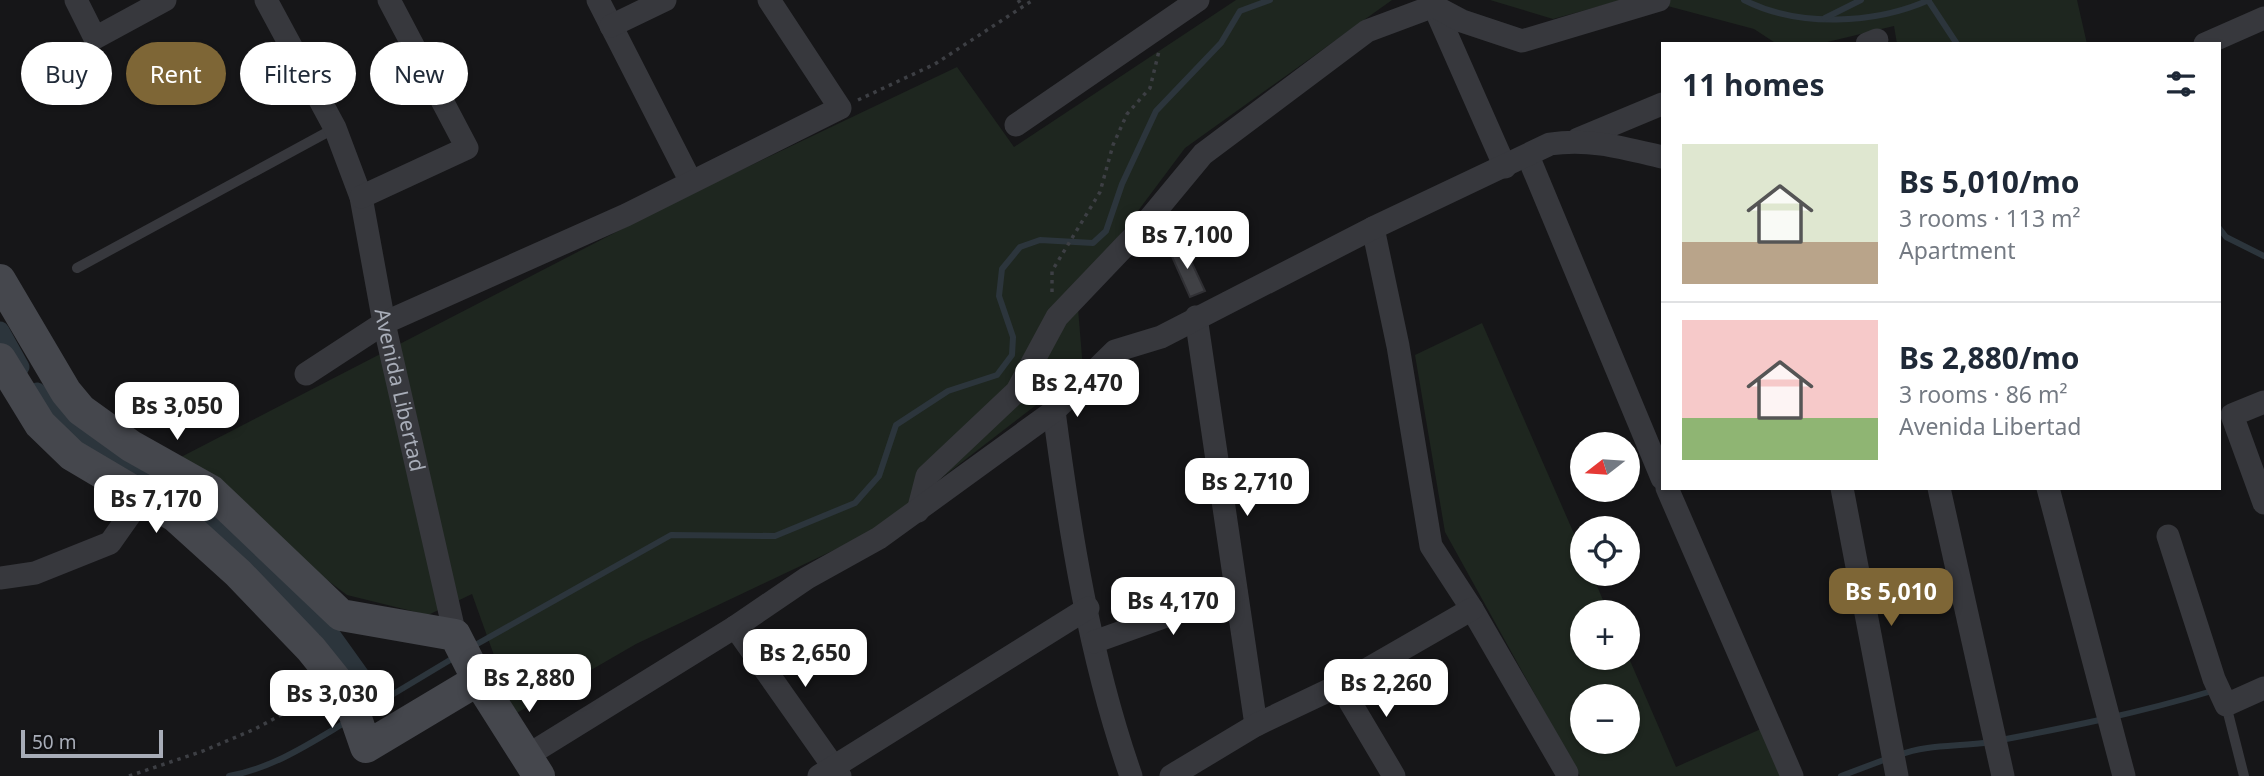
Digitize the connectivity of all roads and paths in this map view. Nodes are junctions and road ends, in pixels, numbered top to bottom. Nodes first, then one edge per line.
1 (76, 0) edge
2 (165, 0) edge
3 (266, 0) edge
4 (389, 0) edge
5 (598, 0) edge
6 (665, 0) edge
7 (769, 0) edge
8 (1018, 0) edge
9 (1033, 0) edge
10 (1198, 0) edge
11 (1659, 0) edge
12 (1434, 6) junction
13 (1023, 7) junction
14 (2264, 19) edge
15 (1166, 22) junction
16 (611, 26) junction
17 (2210, 42) edge
18 (1661, 104) edge
19 (840, 108) junction
20 (1016, 125) dead end
21 (335, 128) junction
22 (1575, 140) junction
23 (1528, 156) junction
24 (1661, 157) edge
25 (1505, 167) junction
26 (690, 180) junction
27 (361, 197) junction
28 (1373, 229) junction
29 (77, 268) dead end
30 (0, 279) edge
31 (1057, 317) junction
32 (1196, 317) junction
33 (384, 323) junction
34 (0, 359) edge
35 (306, 373) dead end
36 (2264, 402) edge
37 (1054, 411) junction
38 (1661, 476) edge
39 (1668, 490) edge
40 (1842, 490) edge
41 (1938, 490) edge
42 (2049, 490) edge
43 (143, 496) junction
44 (2264, 503) edge
45 (918, 510) junction
46 (2168, 536) dead end
47 (0, 578) edge
48 (1236, 591) junction
49 (1088, 608) junction
50 (1472, 609) junction
51 (735, 627) junction
52 (455, 635) junction
53 (1094, 642) junction
54 (478, 680) junction
55 (1340, 685) junction
56 (2264, 688) edge
57 (344, 691) junction
58 (2226, 705) junction
59 (1256, 725) junction
60 (532, 766) edge
61 (831, 773) edge
62 (1567, 773) dead end
63 (129, 776) edge
64 (1131, 776) edge
65 (1171, 776) edge
66 (1394, 776) edge
67 (1792, 776) edge
68 (1897, 776) edge
69 (2003, 776) edge
70 (2124, 776) edge
71 (2244, 776) edge

1 - 2 street
3 - 21 street, Avenida Libertad
4 - 27 street
5 - 16 street
6 - 16 street
7 - 19 street
8 - 13 path
9 - 13 path
10 - 15 street
11 - 12 street
12 - 25 street
12 - 31 street
13 - 19 path
14 - 17 street
15 - 20 street
15 - 31 path
16 - 26 street
18 - 22 street
19 - 26 street
21 - 27 street, Avenida Libertad
21 - 29 lane
22 - 23 street
22 - 24 street
23 - 25 street
23 - 38 street
25 - 28 street
26 - 33 street
27 - 33 street, Avenida Libertad
28 - 32 street
28 - 50 street
30 - 52 main road
31 - 45 street
32 - 37 street
32 - 48 street
33 - 35 street
33 - 52 street, Avenida Libertad
34 - 43 main road
36 - 44 street
37 - 45 street
37 - 49 street
39 - 67 street
40 - 68 street
41 - 69 street
42 - 70 street
43 - 47 street
43 - 57 main road
45 - 51 street
46 - 58 street
48 - 53 street
48 - 59 street
49 - 53 street
49 - 61 street
50 - 55 street
50 - 62 street
51 - 60 street
51 - 61 street
52 - 54 main road, Avenida Libertad
53 - 64 street
54 - 57 main road
54 - 60 main road, Avenida Libertad
55 - 59 street
55 - 66 street
56 - 58 street
57 - 63 path
58 - 71 lane
59 - 65 street

